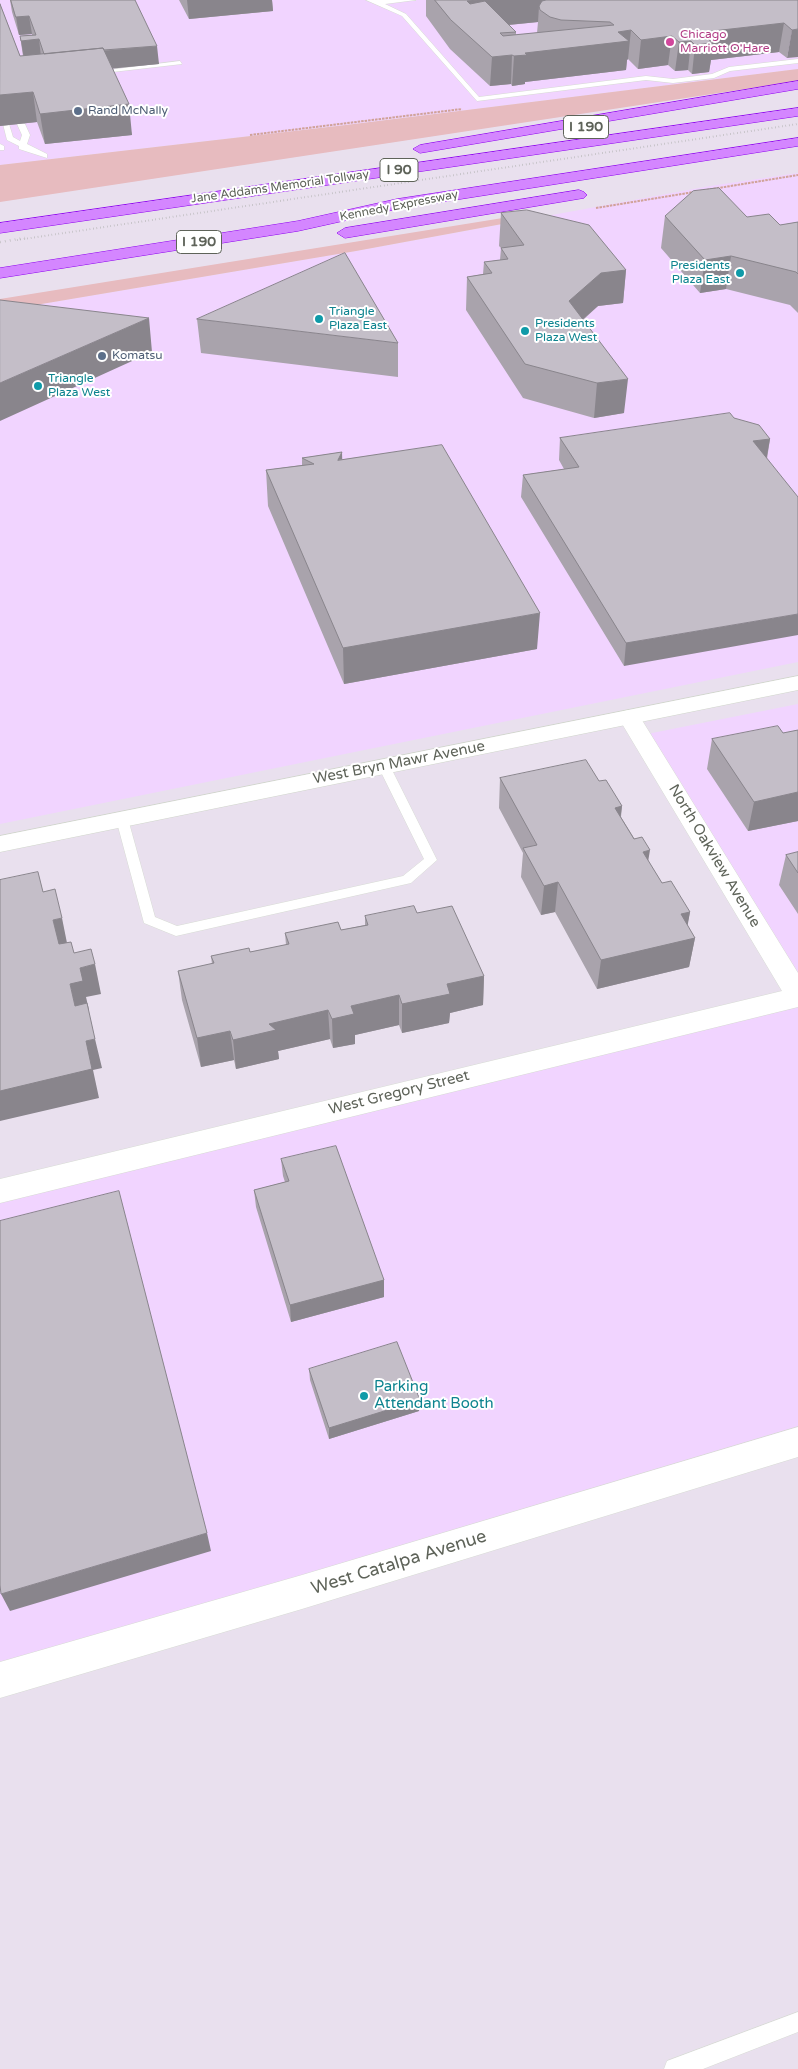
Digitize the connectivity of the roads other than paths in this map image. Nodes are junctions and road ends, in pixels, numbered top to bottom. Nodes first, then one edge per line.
1 (413, 0) edge
2 (372, 1) edge
3 (798, 61) edge
4 (180, 63) dead end
5 (85, 73) edge
6 (798, 85) edge
7 (798, 96) edge
8 (798, 112) edge
9 (21, 124) edge
10 (6, 126) edge
11 (10, 138) junction
12 (798, 142) edge
13 (22, 147) junction
14 (0, 148) edge
15 (44, 156) dead end
16 (592, 193) dead end
17 (397, 204) junction
18 (0, 228) edge
19 (0, 260) edge
20 (0, 273) edge
21 (0, 288) edge
22 (798, 683) edge
23 (629, 717) junction
24 (384, 766) junction
25 (122, 819) junction
26 (0, 844) edge
27 (798, 996) edge
28 (0, 1191) edge
29 (798, 1442) edge
30 (0, 1680) edge
31 (798, 2022) edge
32 (675, 2069) edge

1 - 2 lane
2 - 3 lane
4 - 5 lane
6 - 7 highway, I 190
8 - 18 highway, Jane Addams Memorial Tollway / I 90
9 - 13 lane
10 - 11 lane
11 - 13 lane
11 - 14 lane
12 - 17 highway, Kennedy Expressway / I 90
13 - 15 lane
16 - 21 highway
17 - 19 highway, I 90
17 - 20 highway, Kennedy Expressway / I 190
22 - 23 street, West Bryn Mawr Avenue
23 - 24 street, West Bryn Mawr Avenue
23 - 27 street, North Oakview Avenue
24 - 25 street, West Bryn Mawr Avenue
24 - 25 lane
25 - 26 street, West Bryn Mawr Avenue
27 - 28 street, West Gregory Street
29 - 30 street, West Catalpa Avenue
31 - 32 lane

